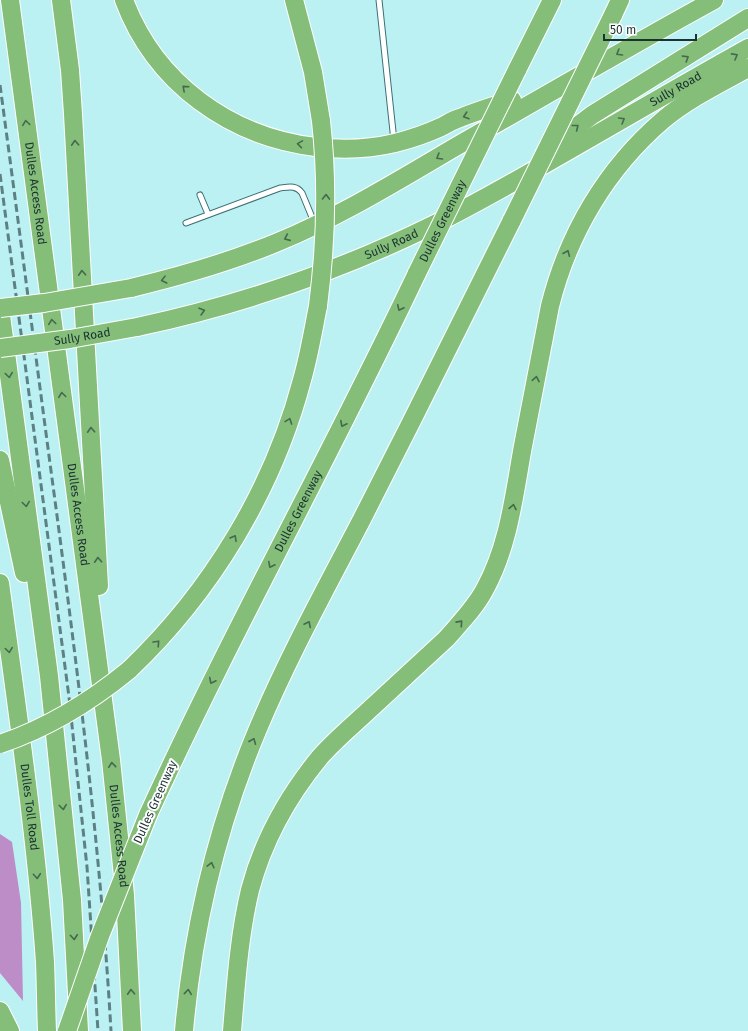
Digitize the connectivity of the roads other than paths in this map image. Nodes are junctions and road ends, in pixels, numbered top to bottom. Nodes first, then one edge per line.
1 (10, 0) edge
2 (61, 0) edge
3 (124, 0) edge
4 (294, 0) edge
5 (379, 0) edge
6 (552, 0) edge
7 (714, 0) edge
8 (617, 7) edge
9 (748, 18) edge
10 (748, 48) edge
11 (748, 68) edge
12 (569, 81) junction
13 (394, 144) junction
14 (200, 195) dead end
15 (491, 195) junction
16 (208, 214) junction
17 (186, 222) dead end
18 (315, 225) junction
19 (0, 308) edge
20 (0, 348) edge
21 (0, 460) edge
22 (0, 583) edge
23 (105, 711) junction
24 (0, 744) edge
25 (58, 768) junction
26 (0, 1011) edge
27 (10, 1031) edge
28 (48, 1031) edge
29 (66, 1031) edge
30 (79, 1031) edge
31 (132, 1031) edge
32 (184, 1031) edge
33 (232, 1031) edge

23 -> 1 highway, Dulles Access Road
23 -> 2 highway
13 -> 3 highway
24 -> 4 highway, bridge
5 - 13 lane
6 -> 29 highway, Dulles Greenway, bridge
7 -> 12 highway
32 -> 8 highway, bridge
15 -> 9 highway
15 -> 10 highway, Sully Road
33 -> 11 highway
12 -> 13 highway
12 -> 18 highway
14 - 16 lane
20 -> 15 highway, Sully Road, bridge
16 - 17 lane
16 - 18 lane
18 -> 19 highway, bridge
19 -> 25 highway
21 - 25 highway
22 -> 28 highway, Dulles Toll Road
31 -> 23 highway, Dulles Access Road
25 -> 30 highway
26 - 27 highway

